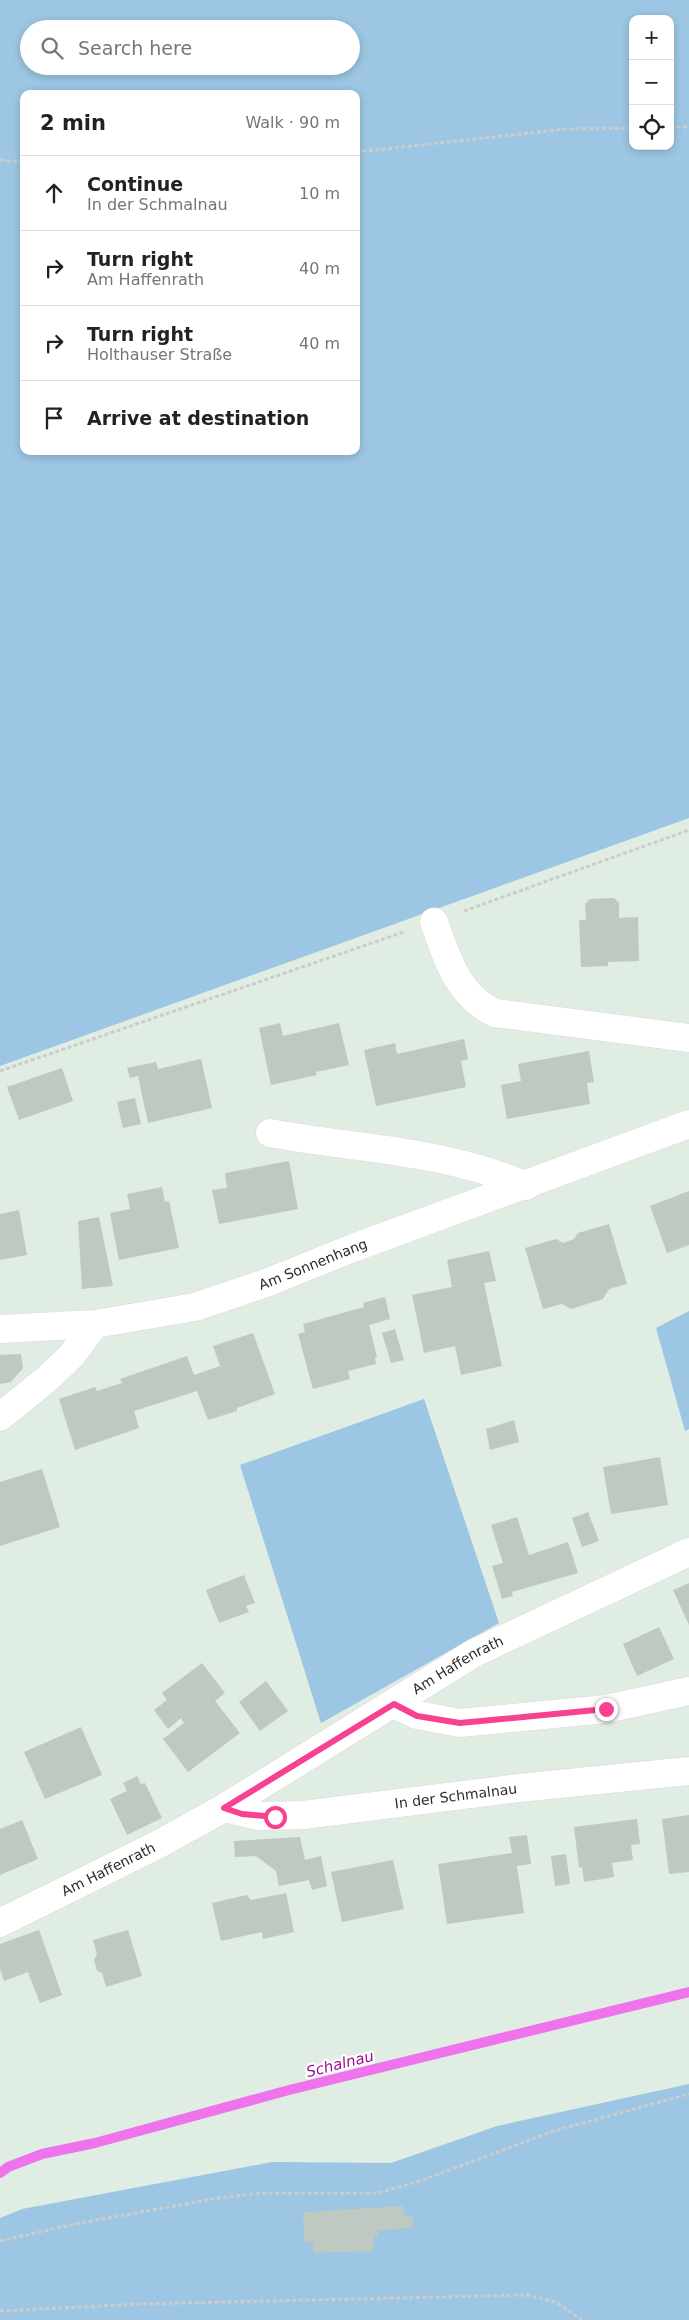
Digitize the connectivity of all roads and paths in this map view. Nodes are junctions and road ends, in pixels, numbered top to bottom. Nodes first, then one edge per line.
1 (674, 127) edge
2 (689, 127) edge
3 (629, 128) edge
4 (360, 152) edge
5 (0, 160) edge
6 (20, 162) edge
7 (689, 830) edge
8 (434, 922) junction
9 (689, 1038) edge
10 (0, 1071) edge
11 (689, 1124) edge
12 (270, 1134) dead end
13 (526, 1186) junction
14 (95, 1324) junction
15 (0, 1329) edge
16 (0, 1417) edge
17 (689, 1552) edge
18 (689, 1691) edge
19 (394, 1704) junction
20 (689, 1771) edge
21 (224, 1808) junction
22 (0, 1922) edge
23 (689, 2094) edge
24 (0, 2241) edge
25 (0, 2311) edge
26 (582, 2320) edge

1 - 2 path
3 - 4 path
5 - 6 path
7 - 8 path
8 - 9 street
8 - 10 path
11 - 13 street, Am Sonnenhang
12 - 13 street
13 - 14 street, Am Sonnenhang
14 - 15 street, Am Sonnenhang
14 - 16 street
17 - 19 street, Am Haffenrath
18 - 19 street
19 - 21 street, Am Haffenrath
20 - 21 street, In der Schmalnau
21 - 22 street, Am Haffenrath
23 - 24 path
25 - 26 path

